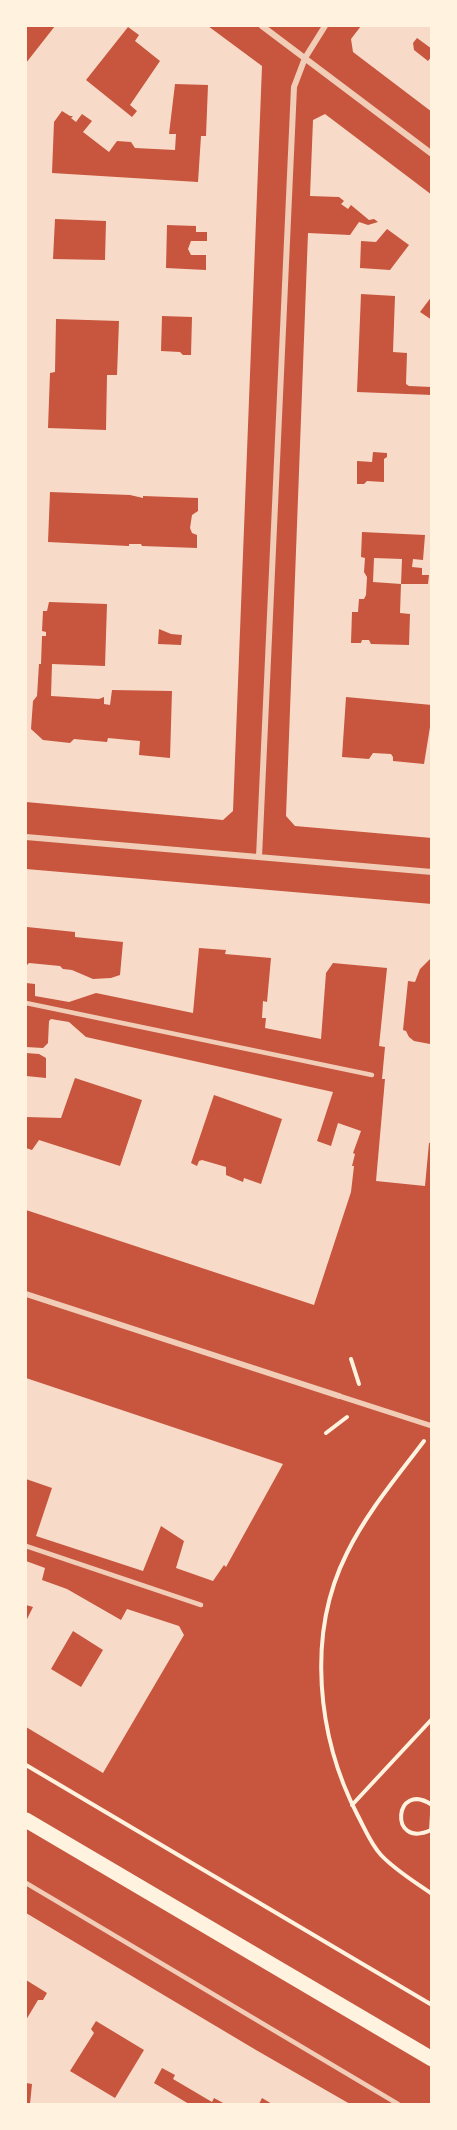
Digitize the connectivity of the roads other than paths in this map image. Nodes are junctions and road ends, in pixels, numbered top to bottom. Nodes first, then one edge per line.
1 (262, 26) edge
2 (325, 26) edge
3 (305, 58) junction
4 (432, 154) edge
5 (26, 837) edge
6 (259, 857) junction
7 (432, 872) edge
8 (26, 1003) edge
9 (372, 1075) dead end
10 (26, 1294) edge
11 (339, 1396) joint
12 (432, 1426) edge
13 (26, 1546) edge
14 (201, 1605) dead end
15 (26, 1820) edge
16 (26, 1883) edge
17 (432, 2059) edge
18 (398, 2104) edge

1 - 3 street
2 - 3 street
3 - 4 street
3 - 6 street
5 - 6 street
6 - 7 street
8 - 9 lane
10 - 11 street
11 - 12 street
13 - 14 lane
15 - 17 main road
16 - 18 lane

